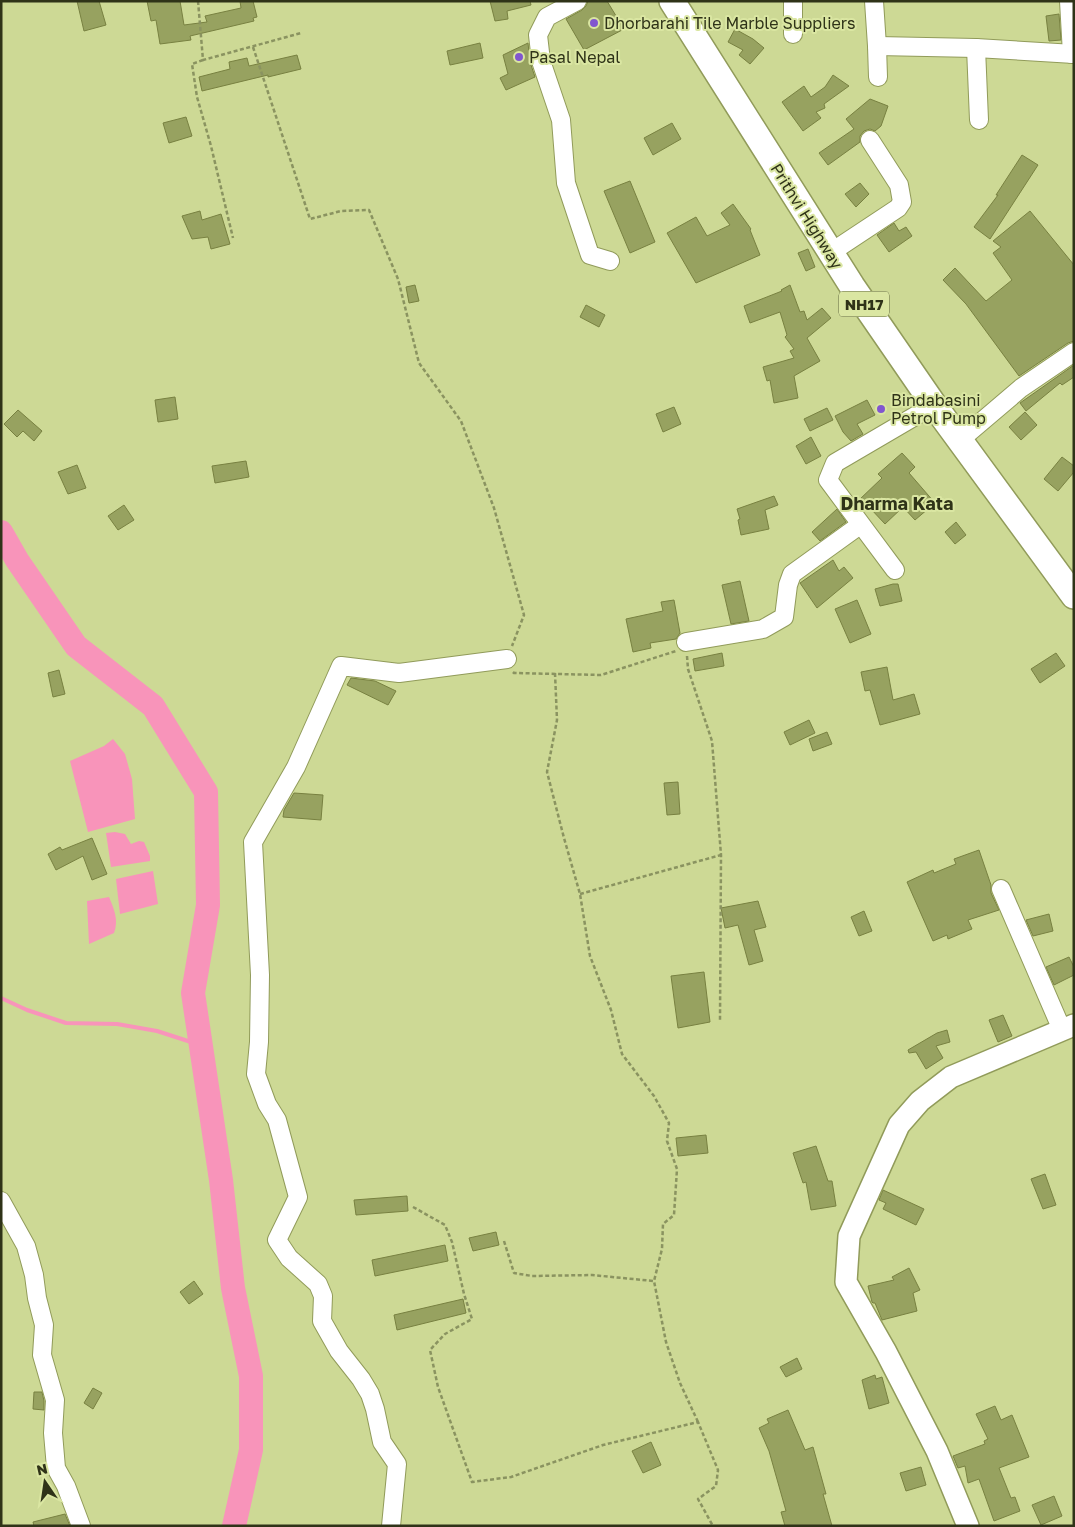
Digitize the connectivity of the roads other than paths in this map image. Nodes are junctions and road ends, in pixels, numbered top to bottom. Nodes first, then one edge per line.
1 (577, 1) edge
2 (672, 1) edge
3 (793, 1) edge
4 (874, 1) edge
5 (1069, 1) edge
6 (793, 34) dead end
7 (877, 46) junction
8 (976, 48) junction
9 (1073, 54) edge
10 (878, 78) dead end
11 (979, 120) dead end
12 (870, 140) dead end
13 (830, 253) junction
14 (610, 261) dead end
15 (1074, 352) edge
16 (934, 405) junction
17 (960, 440) junction
18 (860, 525) junction
19 (894, 570) dead end
20 (1074, 596) edge
21 (686, 642) road end
22 (507, 659) road end
23 (1001, 888) dead end
24 (1068, 1027) edge
25 (1, 1201) edge
26 (81, 1526) edge
27 (391, 1526) edge
28 (968, 1526) edge

1 - 14 street
2 - 13 highway, Prithvi Highway / NH17
3 - 6 street
4 - 7 street
5 - 9 street
7 - 8 street
7 - 10 street
8 - 9 street
8 - 11 street
12 - 13 street
13 - 16 highway, Prithvi Highway / NH17
15 - 17 street
16 - 17 highway, Prithvi Highway / NH17
16 - 18 street
17 - 20 highway, Prithvi Highway / NH17
18 - 19 street
18 - 21 street
22 - 27 street
23 - 24 street
24 - 28 main road
25 - 26 street

